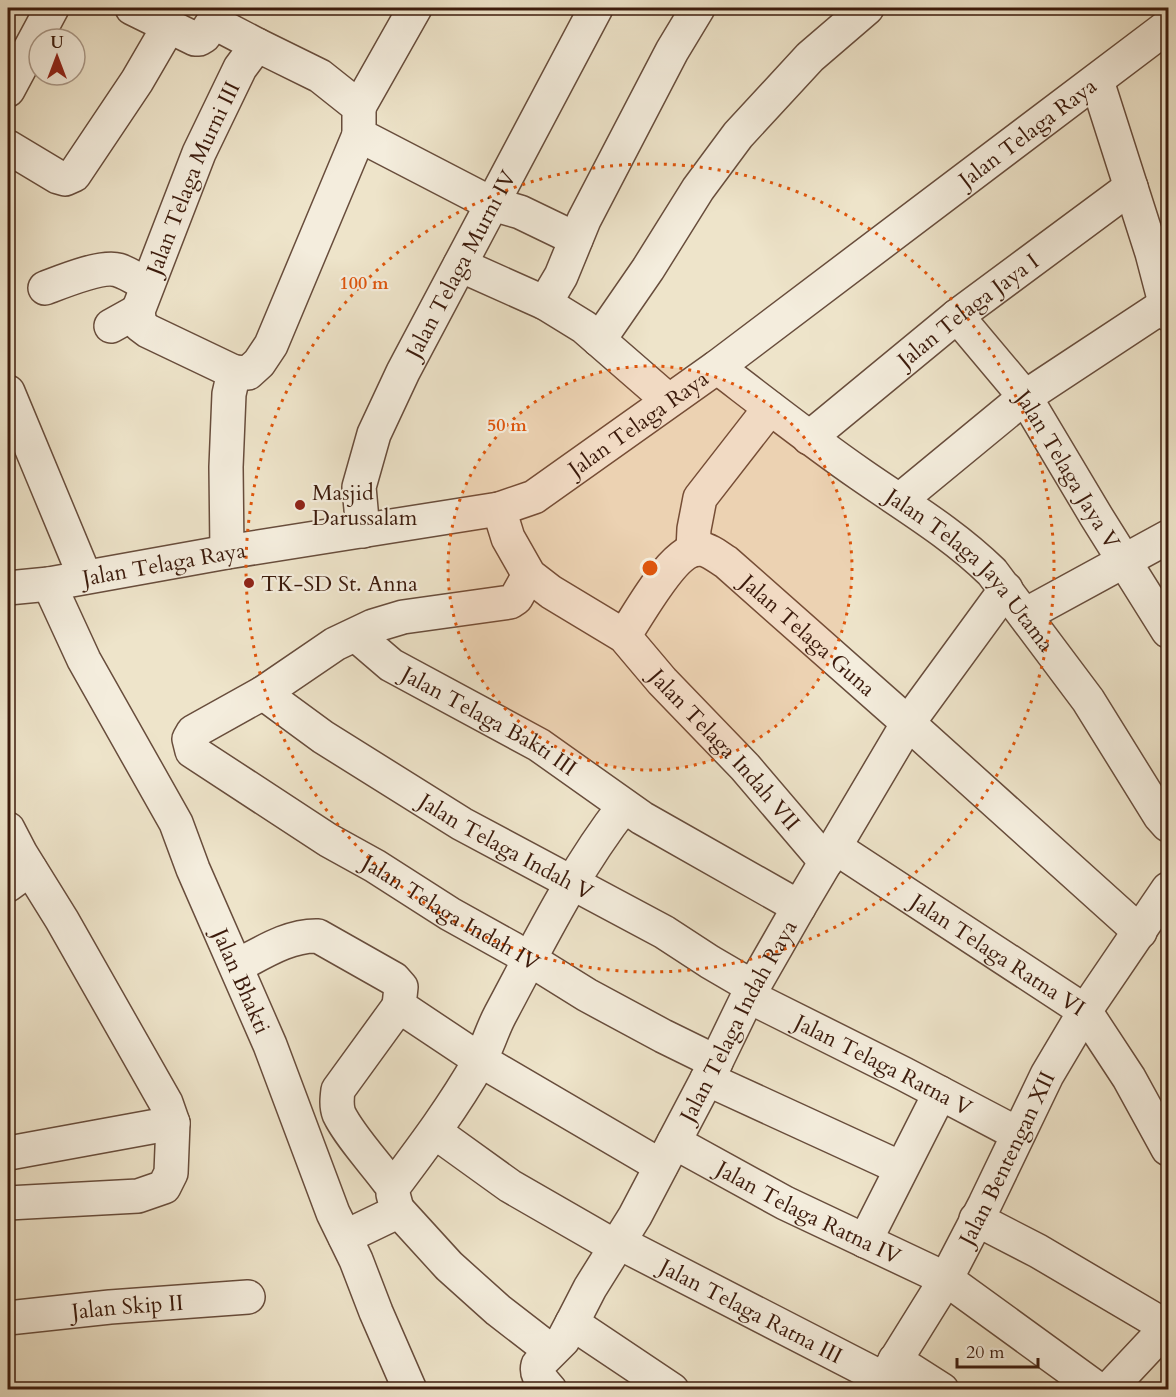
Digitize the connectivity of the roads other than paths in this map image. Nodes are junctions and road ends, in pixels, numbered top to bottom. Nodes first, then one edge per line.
1 (52, 8) edge
2 (132, 8) edge
3 (596, 8) edge
4 (698, 8) edge
5 (867, 8) edge
6 (407, 11) edge
7 (217, 15) edge
8 (169, 26) junction
9 (1168, 26) edge
10 (257, 45) junction
11 (1097, 81) junction
12 (8, 90) edge
13 (359, 121) junction
14 (8, 147) edge
15 (1131, 187) junction
16 (492, 204) junction
17 (576, 238) junction
18 (460, 265) junction
19 (45, 288) dead end
20 (545, 303) junction
21 (132, 308) junction
22 (1167, 309) edge
23 (957, 316) junction
24 (599, 340) junction
25 (717, 367) junction
26 (234, 372) junction
27 (8, 392) edge
28 (1025, 397) junction
29 (669, 400) junction
30 (770, 408) junction
31 (809, 438) junction
32 (900, 500) junction
33 (499, 509) junction
34 (363, 531) junction
35 (1168, 537) edge
36 (693, 550) junction
37 (227, 552) junction
38 (1123, 561) junction
39 (529, 575) junction
40 (85, 578) junction
41 (49, 584) junction
42 (8, 588) edge
43 (1006, 589) junction
44 (1025, 615) junction
45 (1168, 631) edge
46 (356, 635) junction
47 (624, 636) junction
48 (263, 693) junction
49 (908, 723) junction
50 (624, 807) junction
51 (1168, 825) edge
52 (8, 829) edge
53 (831, 855) junction
54 (19, 877) edge
55 (573, 882) junction
56 (799, 907) junction
57 (1157, 917) edge
58 (530, 959) junction
59 (237, 966) junction
60 (748, 996) junction
61 (399, 1006) junction
62 (1085, 1011) junction
63 (480, 1060) junction
64 (711, 1070) junction
65 (940, 1093) junction
66 (1158, 1106) edge
67 (173, 1123) junction
68 (435, 1132) junction
69 (1018, 1134) junction
70 (1168, 1149) edge
71 (8, 1153) edge
72 (668, 1154) junction
73 (901, 1168) junction
74 (396, 1197) junction
75 (14, 1202) edge
76 (976, 1219) junction
77 (345, 1237) junction
78 (865, 1241) junction
79 (617, 1245) junction
80 (946, 1279) junction
81 (248, 1297) dead end
82 (8, 1318) edge
83 (578, 1326) junction
84 (1168, 1327) edge
85 (551, 1351) junction
86 (885, 1376) edge
87 (1134, 1377) edge
88 (410, 1389) edge
89 (550, 1389) edge
90 (672, 1389) edge
91 (942, 1389) edge
92 (1099, 1389) edge
93 (1108, 1389) edge

1 - 12 street
2 - 8 street
3 - 16 street, Jalan Telaga Murni IV
4 - 17 street
5 - 24 street
6 - 13 street
7 - 8 street
7 - 10 street
8 - 14 street
9 - 11 street, Jalan Telaga Raya
10 - 13 street
10 - 21 street, Jalan Telaga Murni III
11 - 15 street
11 - 25 street, Jalan Telaga Raya
13 - 16 street
13 - 26 street
15 - 22 street
15 - 23 street, Jalan Telaga Jaya I
16 - 17 street
16 - 18 street, Jalan Telaga Murni IV
17 - 20 street
18 - 20 street
18 - 34 street, Jalan Telaga Murni IV
19 - 21 street
20 - 24 street
21 - 26 street
22 - 28 street
23 - 28 street, Jalan Telaga Jaya V
23 - 31 street, Jalan Telaga Jaya I
24 - 29 street
25 - 29 street, Jalan Telaga Raya
25 - 30 street, Jalan Telaga Jaya Utama
26 - 37 street
27 - 40 street
28 - 32 street
28 - 38 street, Jalan Telaga Jaya V
29 - 33 street, Jalan Telaga Raya
30 - 31 street, Jalan Telaga Jaya Utama
30 - 36 street
31 - 32 street, Jalan Telaga Jaya Utama
32 - 43 street, Jalan Telaga Jaya Utama
33 - 34 street, Jalan Telaga Raya
33 - 39 street
34 - 37 street, Jalan Telaga Raya
35 - 38 street
36 - 47 street
36 - 49 street, Jalan Telaga Guna
37 - 40 street, Jalan Telaga Raya
38 - 44 street
38 - 45 street, Jalan Telaga Jaya V
39 - 46 street
39 - 47 street
40 - 41 street, Jalan Telaga Raya
41 - 42 street, Jalan Telaga Raya
41 - 59 street, Jalan Bhakti
43 - 44 street, Jalan Telaga Jaya Utama
43 - 49 street, Jalan Telaga Indah Raya
44 - 51 street, Jalan Telaga Jaya Utama
46 - 48 street
46 - 50 street, Jalan Telaga Bakti III
47 - 53 street, Jalan Telaga Indah VII
48 - 55 street, Jalan Telaga Indah V
48 - 58 street, Jalan Telaga Indah IV
49 - 53 street, Jalan Telaga Indah Raya
49 - 57 street, Jalan Telaga Guna
50 - 55 street
50 - 56 street, Jalan Telaga Bakti III
52 - 54 street
53 - 56 street, Jalan Telaga Indah Raya
53 - 62 street, Jalan Telaga Ratna VI
54 - 67 street
55 - 58 street
55 - 60 street, Jalan Telaga Indah V
56 - 60 street, Jalan Telaga Indah Raya
57 - 62 street, Jalan Bentengan XII
58 - 63 street
58 - 64 street, Jalan Telaga Indah IV
59 - 61 street
59 - 77 street, Jalan Bhakti
60 - 64 street, Jalan Telaga Indah Raya
60 - 65 street, Jalan Telaga Ratna V
61 - 63 street, Jalan Telaga Ratna IV
61 - 74 street
62 - 66 street, Jalan Telaga Ratna VI
62 - 69 street, Jalan Bentengan XII
63 - 68 street
63 - 72 street, Jalan Telaga Ratna IV
64 - 72 street, Jalan Telaga Indah Raya
64 - 73 street, Jalan Telaga Indah IV
65 - 69 street, Jalan Telaga Ratna V
65 - 73 street
66 - 70 street, Jalan Telaga Ratna VI
67 - 71 street
67 - 75 street
68 - 74 street
68 - 79 street, Jalan Telaga Ratna III
69 - 76 street, Jalan Bentengan XII
71 - 75 street
72 - 78 street, Jalan Telaga Ratna IV
72 - 79 street, Jalan Telaga Indah Raya
73 - 78 street
74 - 77 street
74 - 85 street
76 - 80 street, Jalan Bentengan XII
76 - 84 street
77 - 88 street, Jalan Bhakti
78 - 80 street, Jalan Telaga Ratna IV
79 - 83 street, Jalan Telaga Indah Raya
79 - 86 street, Jalan Telaga Ratna III
80 - 86 street, Jalan Bentengan XII
80 - 92 street, Jalan Telaga Ratna IV
81 - 82 street, Jalan Skip II
83 - 85 street, Jalan Telaga Indah Raya
83 - 90 street
84 - 87 street
85 - 89 street, Jalan Telaga Indah Raya
86 - 91 street, Jalan Telaga Ratna III
87 - 93 street

